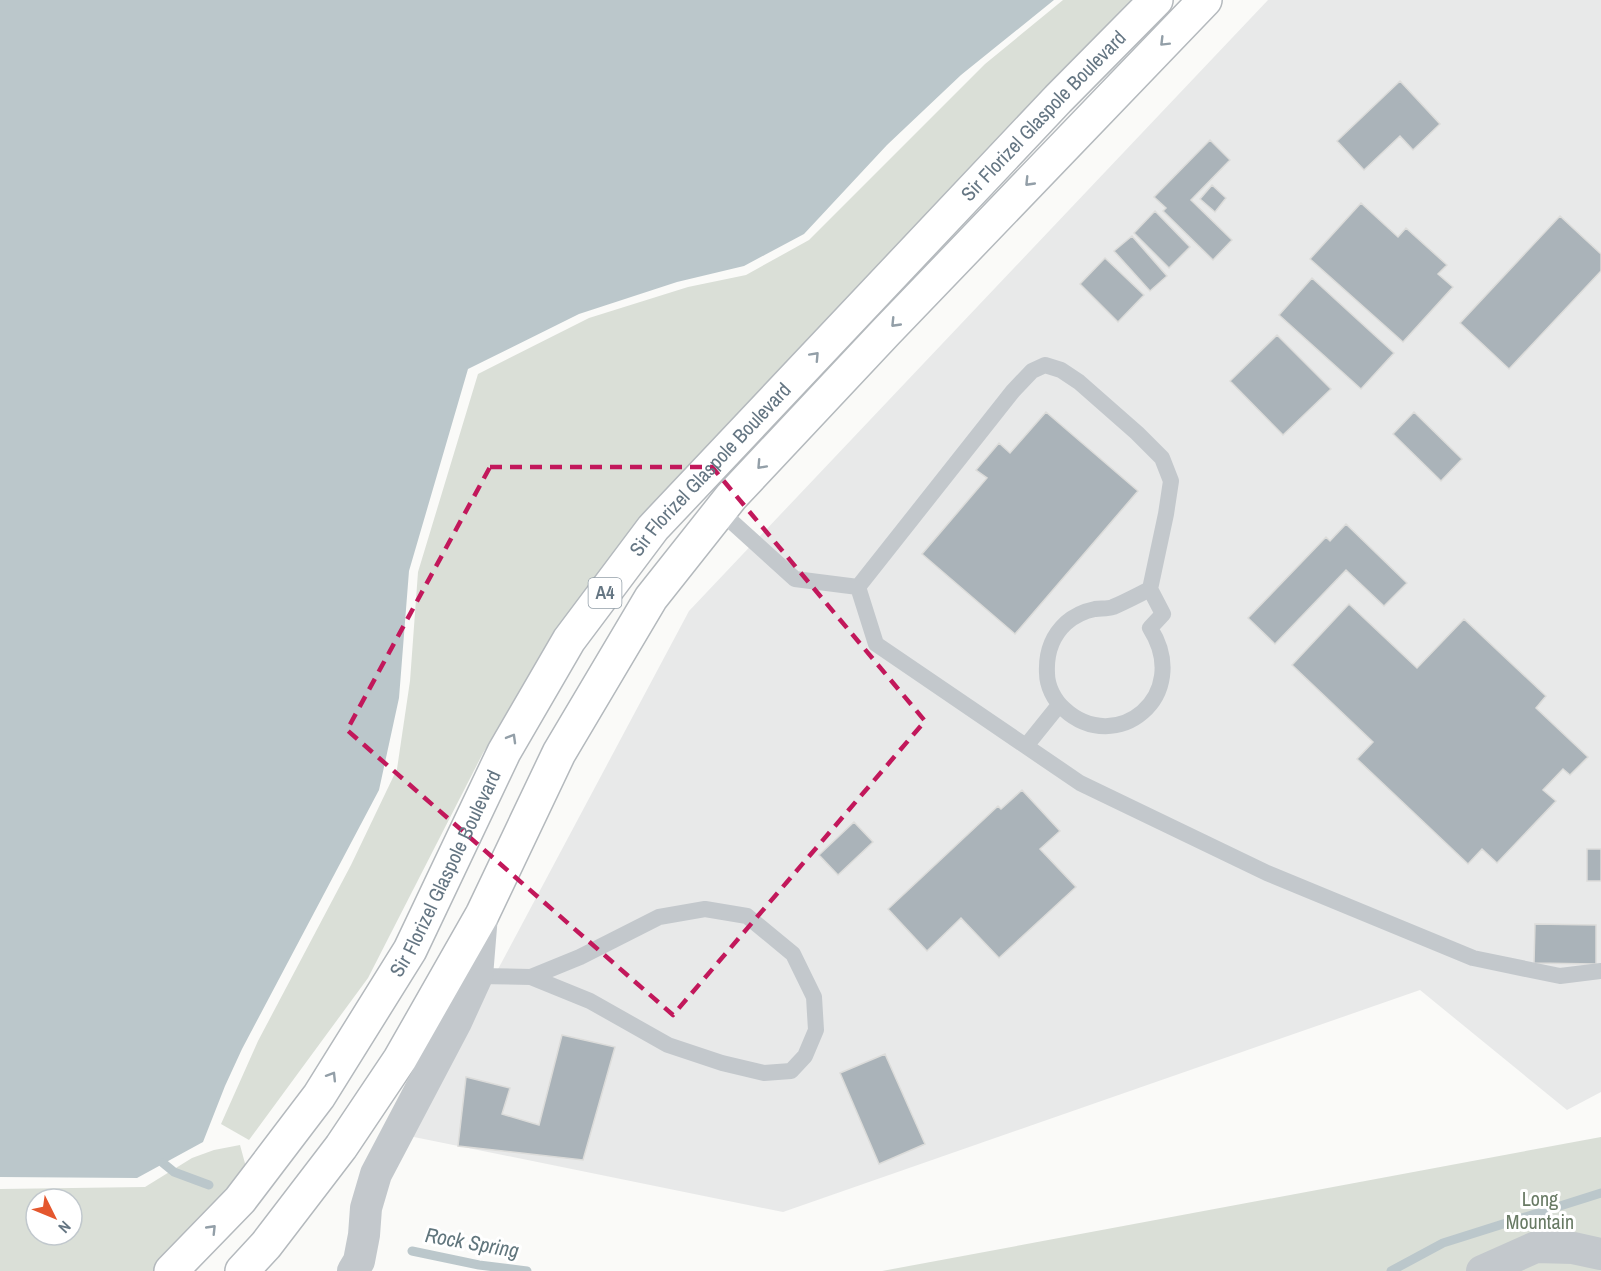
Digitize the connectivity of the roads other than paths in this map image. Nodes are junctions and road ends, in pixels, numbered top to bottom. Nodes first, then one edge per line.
1 (1156, 0) edge
2 (1205, 0) edge
3 (720, 511) junction
4 (858, 587) junction
5 (1150, 589) junction
6 (1059, 705) junction
7 (1026, 746) junction
8 (482, 915) junction
9 (1601, 972) edge
10 (477, 976) junction
11 (531, 977) junction
12 (1601, 1254) edge
13 (171, 1271) edge
14 (242, 1271) edge
15 (353, 1271) edge
16 (1482, 1271) edge

13 -> 1 highway, Sir Florizel Glaspole Boulevard / A4
2 -> 3 highway, Sir Florizel Glaspole Boulevard / A4
3 - 4 lane
3 - 8 highway, Sir Florizel Glaspole Boulevard / A4
4 - 5 lane
4 - 7 lane
5 - 6 lane
5 - 6 lane
6 - 7 lane
7 - 9 lane
8 - 10 street
8 - 14 highway, Sir Florizel Glaspole Boulevard / A4
10 - 11 lane
10 - 15 street
11 - 11 lane
12 - 16 street

